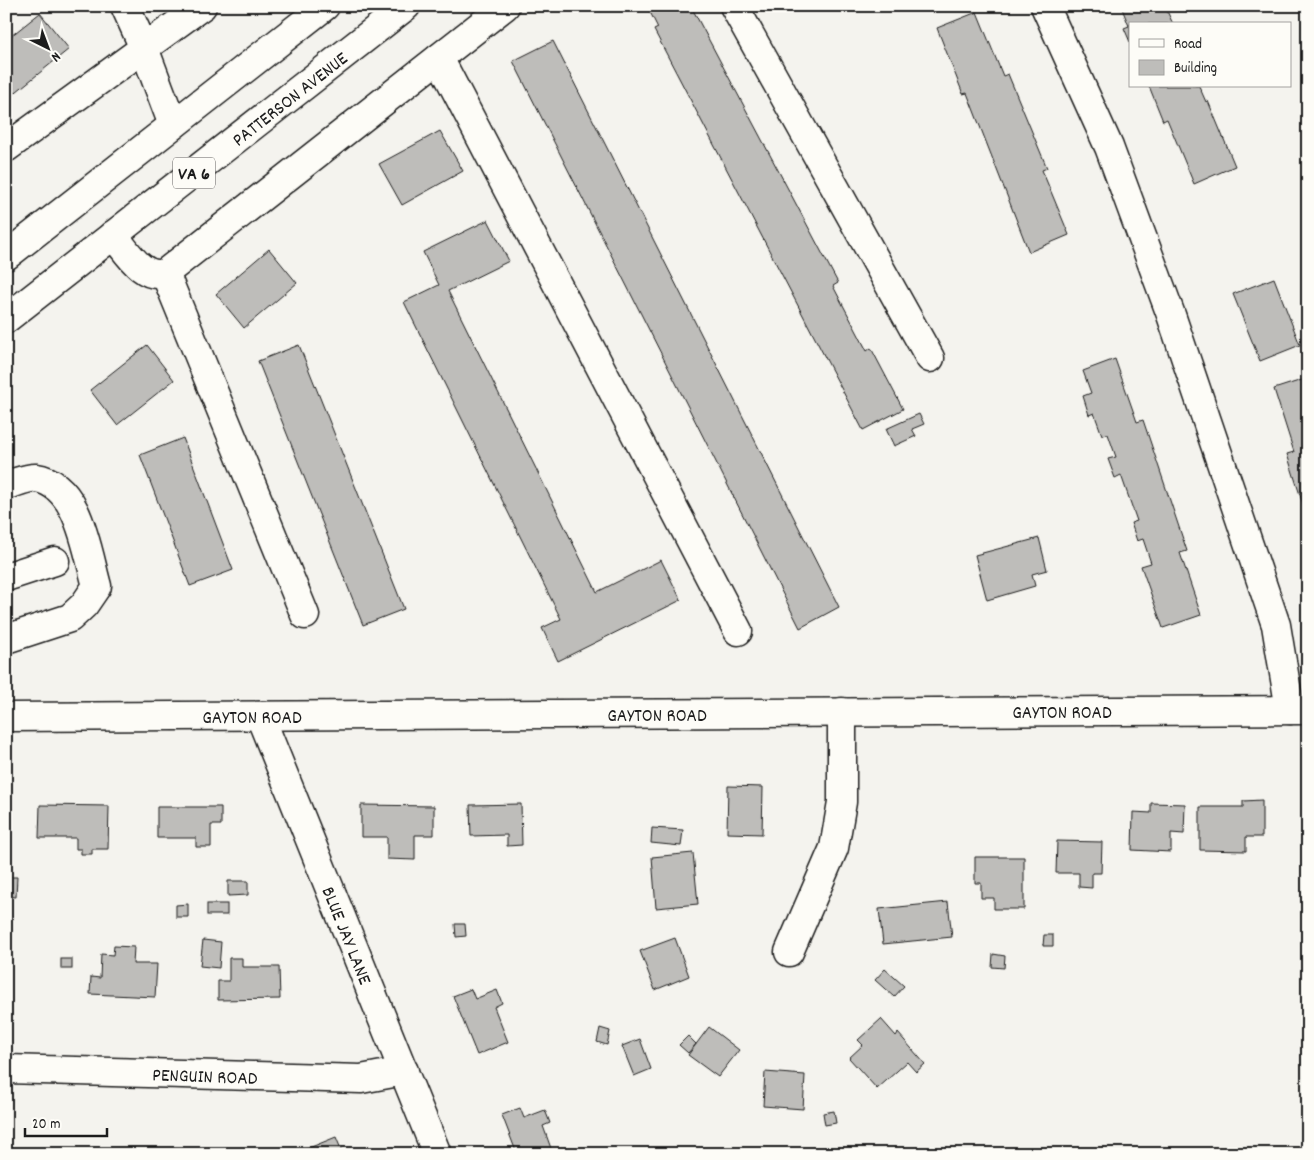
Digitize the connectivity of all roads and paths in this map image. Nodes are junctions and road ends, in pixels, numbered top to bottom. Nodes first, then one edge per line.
1 (126, 6) edge
2 (202, 6) edge
3 (325, 6) edge
4 (406, 6) edge
5 (505, 6) edge
6 (734, 6) edge
7 (1045, 6) edge
8 (144, 48) junction
9 (439, 58) junction
10 (173, 125) junction
11 (6, 148) edge
12 (113, 235) junction
13 (6, 256) edge
14 (165, 273) junction
15 (6, 319) edge
16 (930, 358) dead end
17 (6, 485) edge
18 (55, 561) dead end
19 (6, 577) edge
20 (305, 616) dead end
21 (738, 631) dead end
22 (6, 639) edge
23 (1299, 710) edge
24 (842, 712) junction
25 (260, 716) junction
26 (6, 717) edge
27 (789, 952) dead end
28 (6, 1069) edge
29 (404, 1071) junction
30 (437, 1154) edge

1 - 8 street
2 - 8 street
3 - 10 street, VA 6
4 - 12 street, PATTERSON AVENUE / VA 6
5 - 9 street
6 - 16 street
7 - 23 street
8 - 10 street
8 - 11 street
9 - 14 street
9 - 21 street
10 - 13 street, VA 6
12 - 14 street
12 - 15 street, PATTERSON AVENUE / VA 6
14 - 20 street
17 - 22 street
18 - 19 street
23 - 24 street, GAYTON ROAD
24 - 25 street, GAYTON ROAD
24 - 27 street
25 - 26 street, GAYTON ROAD
25 - 29 street, BLUE JAY LANE
28 - 29 street, PENGUIN ROAD
29 - 30 street, BLUE JAY LANE

